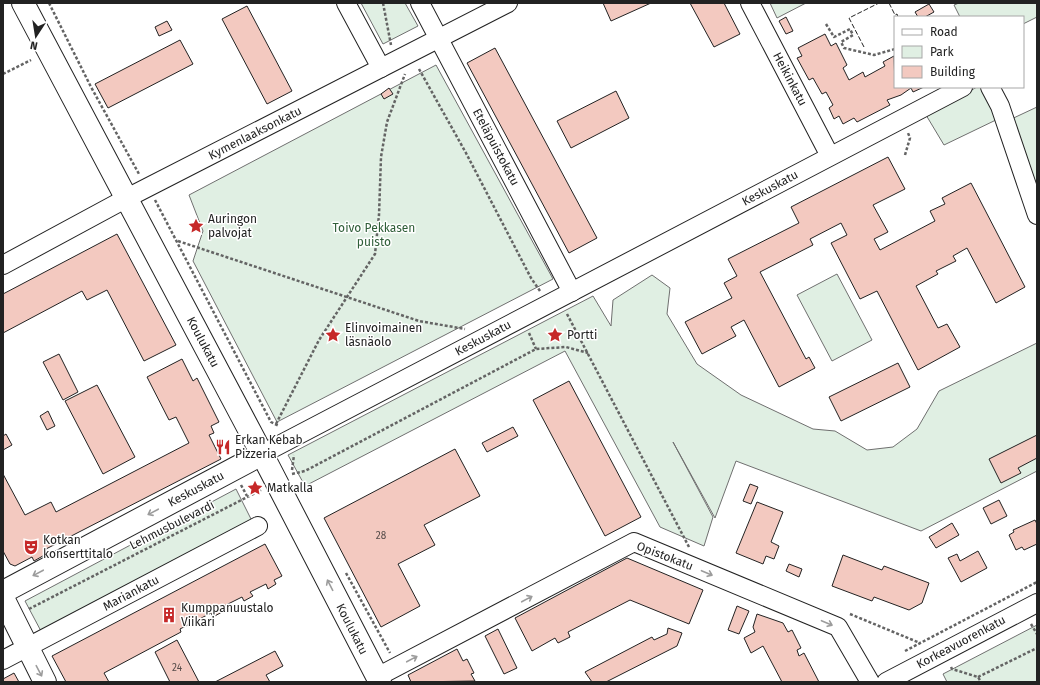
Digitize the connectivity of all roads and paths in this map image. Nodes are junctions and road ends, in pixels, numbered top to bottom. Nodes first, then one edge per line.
1 (23, 3) edge
2 (49, 3) edge
3 (346, 3) edge
4 (383, 3) edge
5 (420, 3) edge
6 (508, 3) edge
7 (750, 3) edge
8 (826, 24) dead end
9 (439, 38) junction
10 (894, 49) edge
11 (398, 59) junction
12 (31, 60) dead end
13 (381, 68) junction
14 (419, 69) dead end
15 (3, 74) edge
16 (406, 76) dead end
17 (962, 88) edge
18 (991, 88) edge
19 (906, 129) dead end
20 (904, 155) dead end
21 (830, 156) junction
22 (147, 188) junction
23 (127, 198) junction
24 (1037, 215) edge
25 (177, 241) junction
26 (3, 265) edge
27 (572, 292) junction
28 (346, 296) junction
29 (548, 304) junction
30 (567, 313) dead end
31 (467, 329) dead end
32 (529, 333) dead end
33 (536, 349) junction
34 (588, 353) junction
35 (276, 424) junction
36 (287, 440) junction
37 (262, 454) junction
38 (292, 474) junction
39 (296, 481) dead end
40 (263, 489) dead end
41 (258, 526) dead end
42 (683, 546) dead end
43 (345, 570) dead end
44 (3, 592) edge
45 (3, 598) edge
46 (1037, 603) edge
47 (26, 610) dead end
48 (846, 612) dead end
49 (1030, 621) dead end
50 (1037, 634) edge
51 (920, 643) dead end
52 (26, 647) junction
53 (1037, 648) edge
54 (3, 660) edge
55 (950, 665) dead end
56 (397, 666) junction
57 (978, 677) junction
58 (378, 679) edge
59 (45, 682) edge
60 (870, 682) edge
61 (886, 682) edge
62 (981, 682) edge

1 - 23 main road, Koulukatu
2 - 22 path
3 - 13 street
4 - 11 path
5 - 9 street, Eteläpuistokatu
6 - 9 street, Kymenlaaksonkatu
7 - 21 street, Heikinkatu
8 - 10 path
9 - 11 street, Kymenlaaksonkatu
9 - 27 street, Eteläpuistokatu
11 - 13 street, Kymenlaaksonkatu
12 - 15 path
13 - 22 street, Kymenlaaksonkatu
14 - 29 path
16 - 28 path
17 - 21 street, Keskuskatu
18 - 24 street
19 - 20 path
21 - 27 street, Keskuskatu
22 - 23 street, Kymenlaaksonkatu
22 - 25 path
23 - 26 street, Kymenlaaksonkatu
23 - 37 main road, Koulukatu
25 - 28 path
25 - 35 path
27 - 29 street, Keskuskatu
28 - 31 path
28 - 35 path
29 - 36 street, Keskuskatu
30 - 34 path
32 - 33 path
33 - 34 path
33 - 38 path
34 - 42 path
35 - 36 path
36 - 37 street, Keskuskatu
36 - 38 path
37 -> 44 main road, Keskuskatu
58 -> 37 main road, Koulukatu
38 - 39 path
40 - 47 path, Lehmusbulevardi
41 - 52 street, Mariankatu
43 - 56 path
45 - 52 main road
46 - 61 street, Korkeavuorenkatu
48 - 51 path
49 - 50 path
52 - 54 street, Mariankatu
52 -> 59 main road
53 - 57 path
55 - 57 path
56 - 58 street, Opistokatu
56 -> 60 street, Opistokatu
57 - 62 path

